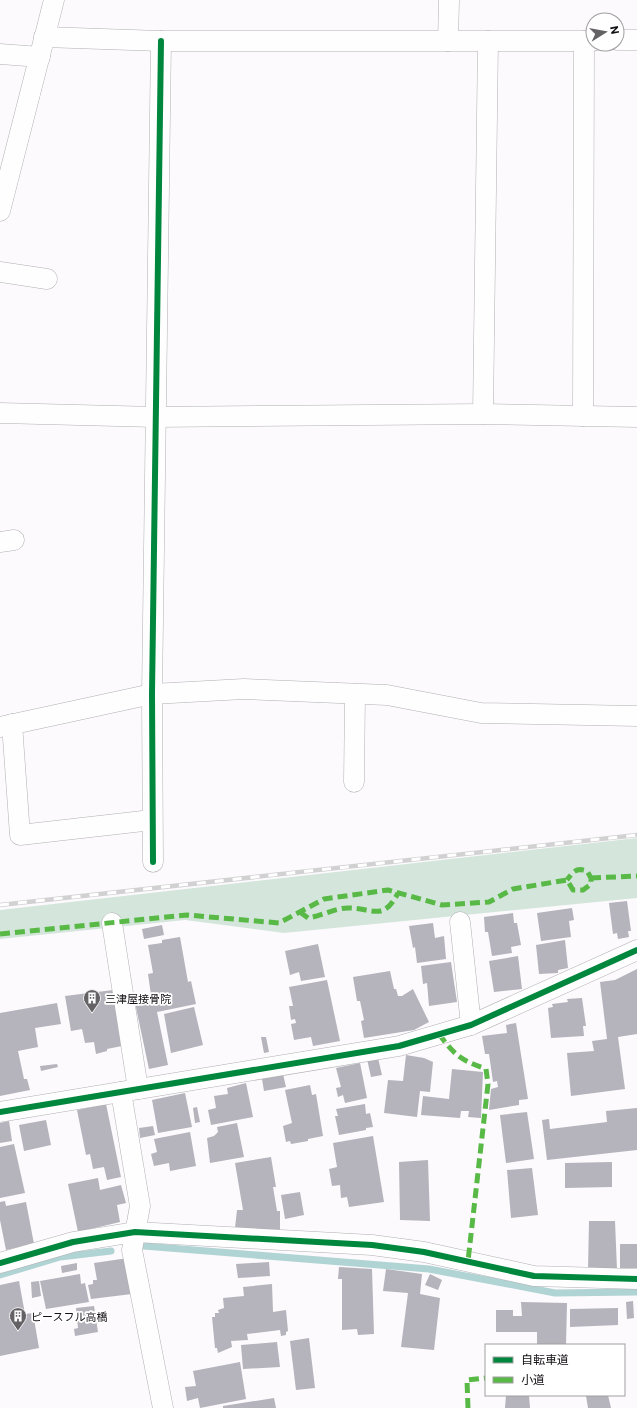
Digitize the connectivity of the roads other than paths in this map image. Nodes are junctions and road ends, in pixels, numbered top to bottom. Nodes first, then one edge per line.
1 (54, 0) edge
2 (449, 0) edge
3 (44, 37) junction
4 (625, 40) edge
5 (637, 40) edge
6 (161, 41) junction
7 (448, 41) junction
8 (488, 41) junction
9 (585, 41) edge
10 (588, 52) edge
11 (0, 54) edge
12 (40, 57) junction
13 (0, 211) edge
14 (0, 272) edge
15 (48, 279) dead end
16 (0, 413) edge
17 (483, 414) junction
18 (583, 416) junction
19 (637, 417) edge
20 (156, 418) junction
21 (152, 694) junction
22 (354, 694) junction
23 (637, 716) edge
24 (6, 725) edge
25 (354, 782) dead end
26 (152, 820) junction
27 (153, 862) dead end
28 (460, 922) dead end
29 (112, 923) dead end
30 (637, 950) edge
31 (470, 1024) junction
32 (129, 1091) junction
33 (0, 1112) edge
34 (135, 1232) junction
35 (0, 1263) edge
36 (637, 1279) edge
37 (163, 1408) edge

1 - 3 street
2 - 7 street
3 - 6 street
3 - 12 street
4 - 5 street
6 - 7 street
6 - 20 street
7 - 8 street
8 - 9 street
8 - 17 street
10 - 18 street
11 - 12 street
12 - 13 street
14 - 15 street
16 - 20 street
17 - 18 street
17 - 20 street
18 - 19 street
20 - 21 street
21 - 22 street
21 - 24 street
21 - 26 street
22 - 23 street
22 - 25 street
24 - 26 street
26 - 27 street
28 - 31 street
29 - 32 street
30 - 31 street
31 - 32 street
32 - 33 street
32 - 34 street
34 - 35 street
34 - 36 street
34 - 37 street

